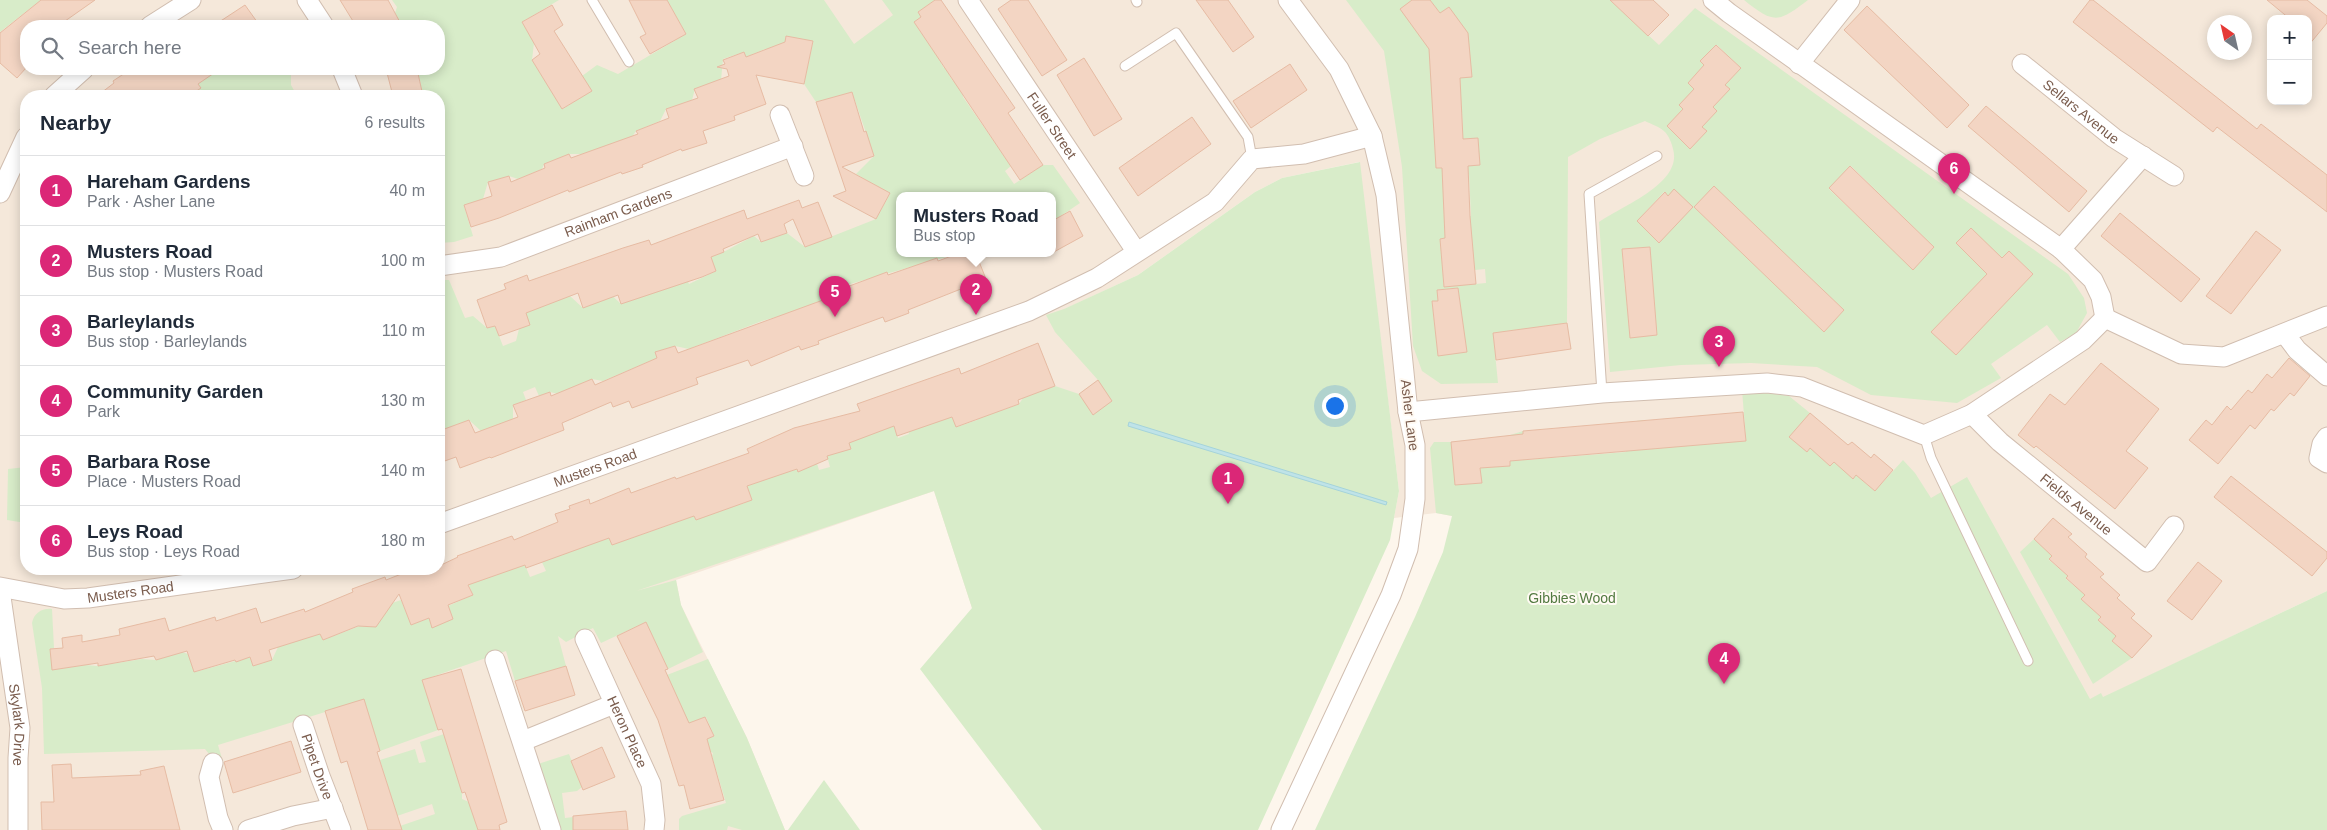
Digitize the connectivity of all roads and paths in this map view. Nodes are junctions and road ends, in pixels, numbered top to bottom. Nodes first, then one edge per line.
1 (191, 0) edge
2 (307, 0) edge
3 (592, 0) edge
4 (968, 0) edge
5 (1288, 0) edge
6 (1713, 0) edge
7 (1850, 0) edge
8 (159, 20) edge
9 (320, 20) edge
10 (628, 62) dead end
11 (1799, 64) junction
12 (2022, 64) dead end
13 (1125, 66) dead end
14 (77, 75) edge
15 (344, 75) edge
16 (61, 90) edge
17 (351, 90) edge
18 (780, 115) dead end
19 (1372, 136) junction
20 (793, 146) junction
21 (20, 150) edge
22 (1657, 156) dead end
23 (2143, 156) junction
24 (1252, 159) junction
25 (804, 176) dead end
26 (2174, 176) dead end
27 (0, 193) edge
28 (2061, 249) junction
29 (1136, 251) junction
30 (445, 265) edge
31 (2327, 316) edge
32 (2105, 318) junction
33 (2285, 334) junction
34 (2327, 376) edge
35 (1602, 393) junction
36 (1408, 412) junction
37 (1972, 414) junction
38 (1924, 435) junction
39 (2327, 437) edge
40 (2327, 463) edge
41 (445, 522) edge
42 (2174, 526) dead end
43 (250, 575) edge
44 (0, 589) edge
45 (584, 639) dead end
46 (496, 660) dead end
47 (2028, 661) dead end
48 (614, 704) junction
49 (303, 725) dead end
50 (523, 741) junction
51 (213, 763) dead end
52 (333, 808) junction
53 (18, 830) edge
54 (223, 830) edge
55 (248, 830) edge
56 (341, 830) edge
57 (551, 830) edge
58 (654, 830) edge
59 (1281, 830) edge

1 - 8 street
2 - 9 street
3 - 10 lane
4 - 29 street, Fuller Street
5 - 19 street, Asher Lane
6 - 11 street
7 - 11 street
11 - 28 street
12 - 23 street, Sellars Avenue
13 - 24 lane
14 - 16 street
15 - 17 street
18 - 20 street
19 - 24 street
19 - 36 street, Asher Lane
20 - 25 street
20 - 30 street, Rainham Gardens
21 - 27 street
22 - 35 lane
23 - 26 street, Sellars Avenue
23 - 28 street
24 - 29 street, Musters Road
28 - 32 street
29 - 41 street, Musters Road
31 - 33 street
32 - 33 street
32 - 37 street
33 - 34 street
35 - 36 street
35 - 38 street
36 - 59 street, Asher Lane
37 - 38 street
37 - 42 street, Fields Avenue
38 - 47 lane
39 - 40 street
43 - 44 street, Musters Road
44 - 53 street, Skylark Drive
45 - 48 street, Heron Place
46 - 50 street
48 - 50 street
48 - 58 street, Heron Place
49 - 52 street, Pipet Drive
50 - 57 street
51 - 54 street
52 - 55 street, Pipet Drive
52 - 56 street, Pipet Drive

